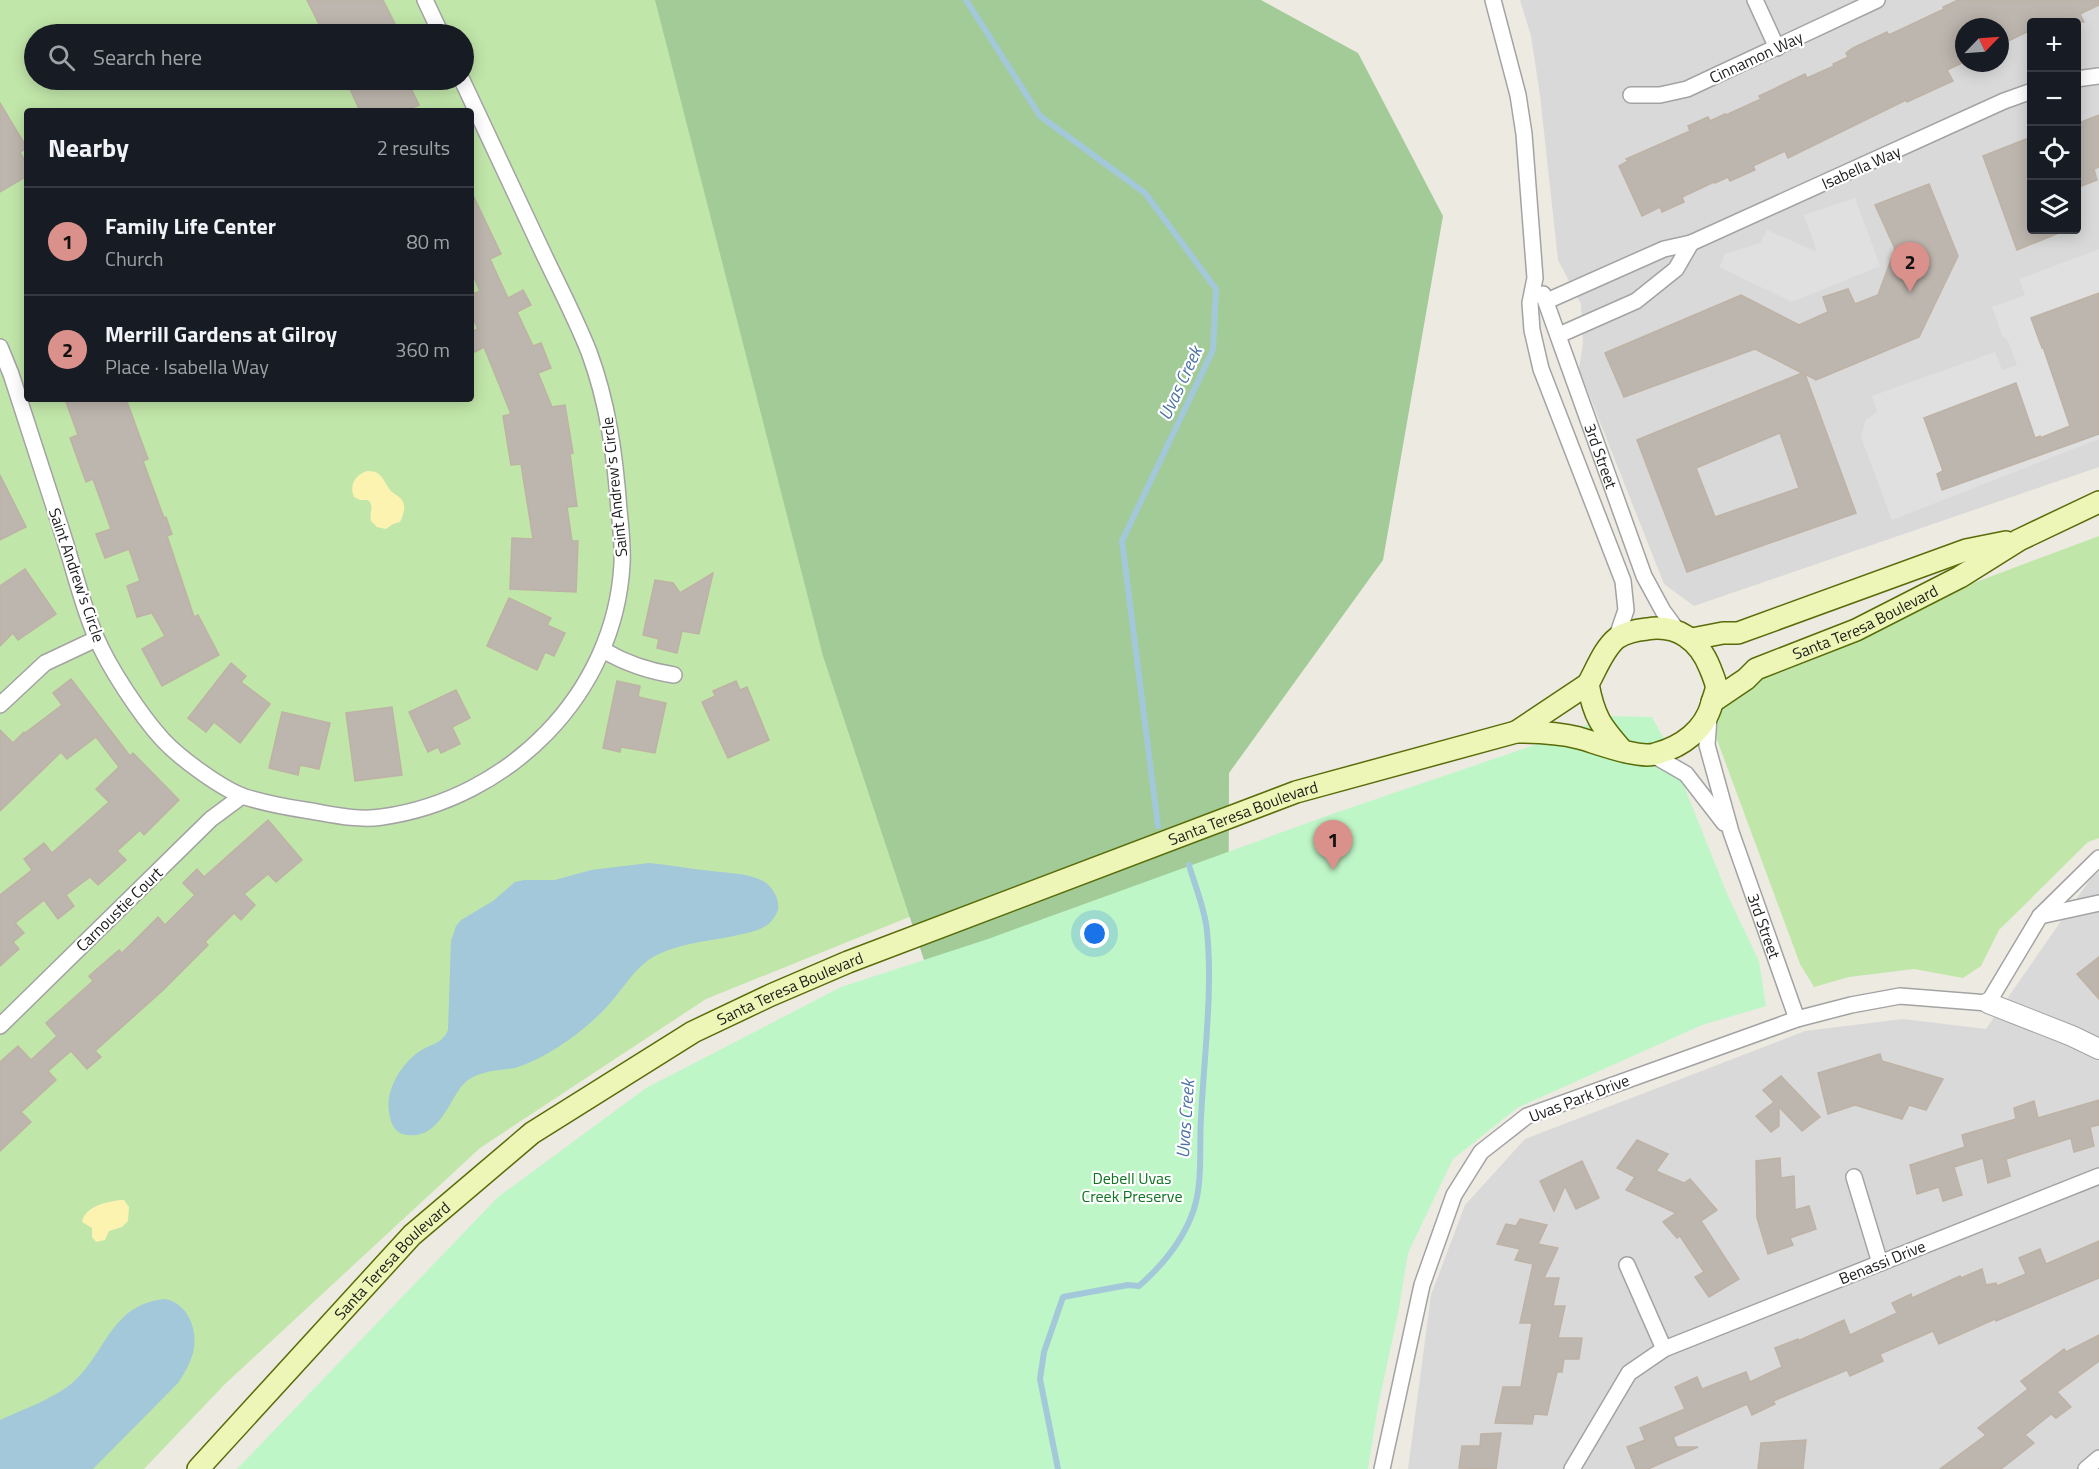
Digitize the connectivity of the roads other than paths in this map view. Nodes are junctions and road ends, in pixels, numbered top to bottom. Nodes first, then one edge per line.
1 (425, 0) edge
2 (1755, 0) edge
3 (1877, 0) edge
4 (1492, 1) edge
5 (436, 24) edge
6 (1777, 48) junction
7 (2099, 76) edge
8 (2081, 79) edge
9 (467, 90) edge
10 (2027, 93) edge
11 (1631, 95) dead end
12 (1691, 243) junction
13 (1535, 278) junction
14 (1547, 301) junction
15 (1559, 335) junction
16 (0, 347) edge
17 (5, 376) edge
18 (2099, 502) edge
19 (2019, 540) junction
20 (1684, 634) junction
21 (96, 639) junction
22 (1616, 639) junction
23 (603, 650) junction
24 (674, 675) dead end
25 (1588, 684) junction
26 (0, 705) edge
27 (1710, 710) junction
28 (1516, 732) junction
29 (1623, 751) junction
30 (1653, 755) junction
31 (242, 796) junction
32 (1731, 832) junction
33 (2099, 858) edge
34 (2099, 903) edge
35 (2040, 916) junction
36 (1988, 1003) junction
37 (1797, 1019) junction
38 (0, 1026) edge
39 (2099, 1049) edge
40 (2099, 1176) edge
41 (1854, 1177) dead end
42 (1880, 1263) junction
43 (1627, 1265) dead end
44 (1665, 1349) junction
45 (2099, 1458) edge
46 (198, 1469) edge
47 (1382, 1469) edge
48 (1572, 1469) edge
49 (2086, 1469) edge

1 - 5 street
2 - 6 street
3 - 6 street, Cinnamon Way
4 - 13 street, 3rd Street
6 - 11 street, Cinnamon Way
7 - 8 street
9 - 23 street, Saint Andrew's Circle
10 - 12 street, Isabella Way
12 - 14 street, Isabella Way
12 - 15 street
13 - 14 street, 3rd Street
13 - 22 street, 3rd Street
14 - 15 street, 3rd Street
15 - 20 street, 3rd Street
16 - 17 street, Saint Andrew's Circle
17 - 21 street, Saint Andrew's Circle
18 - 19 main road, Santa Teresa Boulevard
19 - 20 main road, Santa Teresa Boulevard
19 - 27 main road, Santa Teresa Boulevard
20 - 22 main road
20 - 27 main road
21 - 26 street
21 - 31 street, Saint Andrew's Circle
22 - 25 main road
23 - 24 street
23 - 31 street, Saint Andrew's Circle
25 - 28 main road, Santa Teresa Boulevard
25 - 29 main road
27 - 30 main road
27 - 32 street, 3rd Street
28 - 29 main road, Santa Teresa Boulevard
28 - 46 main road, Santa Teresa Boulevard
29 - 30 main road
30 - 32 street, 3rd Street
31 - 38 street, Carnoustie Court
32 - 37 street, 3rd Street
33 - 35 street
34 - 35 street
35 - 36 street
36 - 37 street, Uvas Park Drive
36 - 39 street
37 - 47 street, Uvas Park Drive
40 - 42 street, Benassi Drive
41 - 42 street
42 - 44 street, Benassi Drive
43 - 44 street
44 - 48 street, Benassi Drive
45 - 49 street

